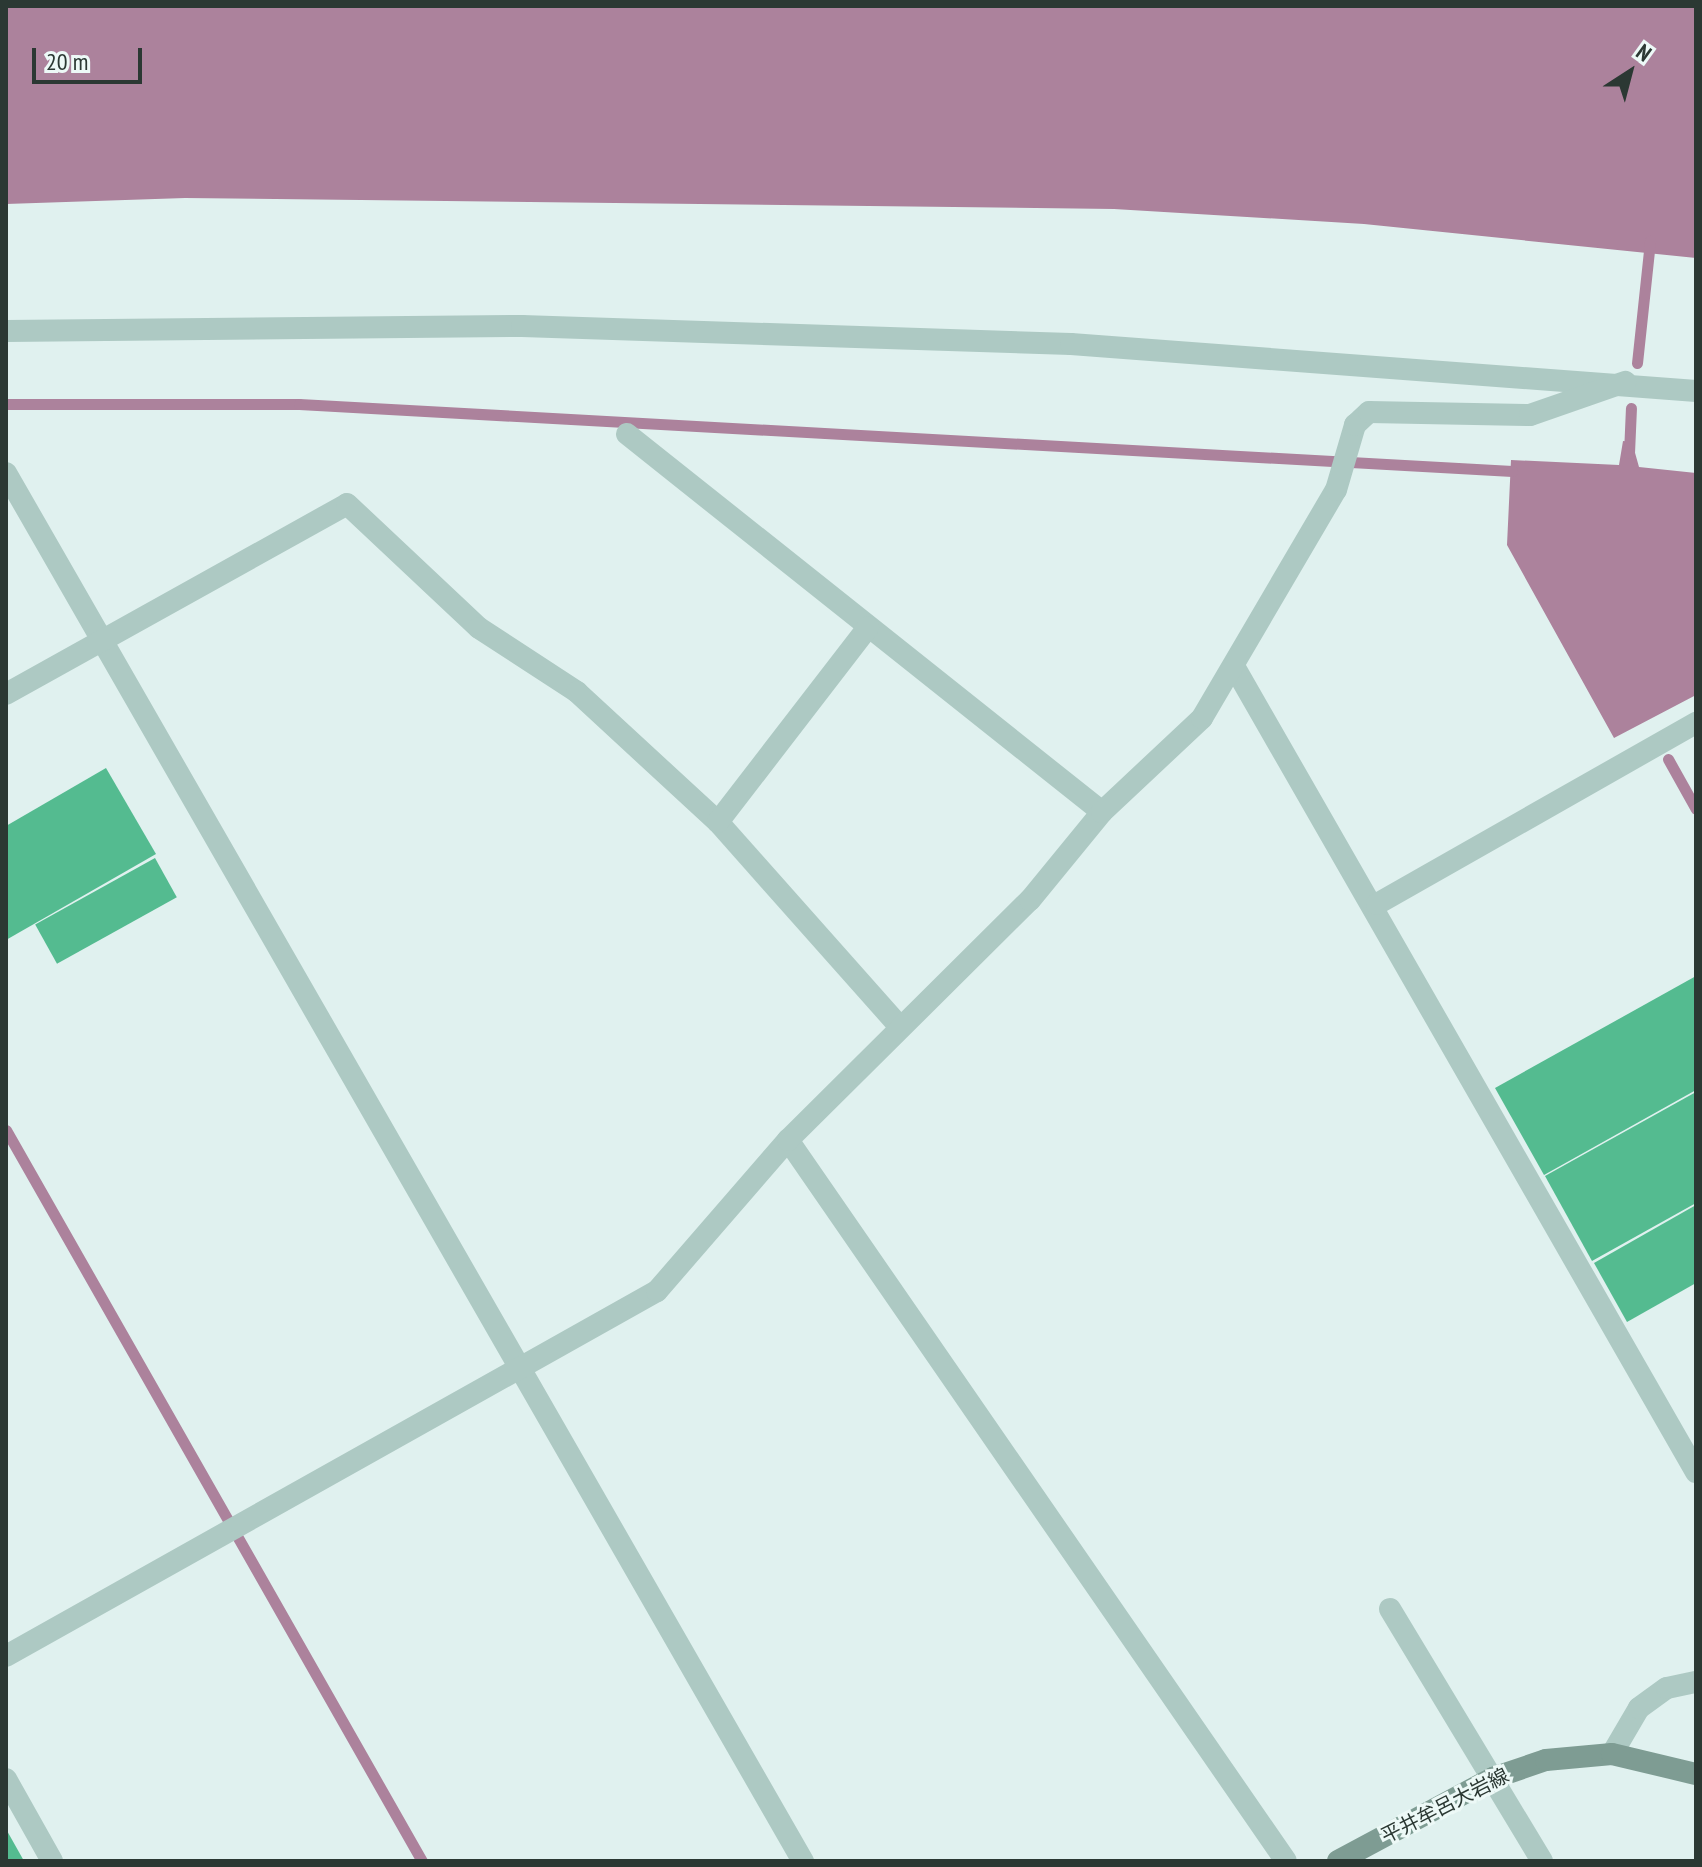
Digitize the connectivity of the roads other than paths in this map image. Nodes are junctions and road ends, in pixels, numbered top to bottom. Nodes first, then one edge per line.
1 (6, 331) edge
2 (1625, 382) junction
3 (1696, 391) edge
4 (627, 434) dead end
5 (6, 473) edge
6 (868, 627) junction
7 (99, 640) junction
8 (1235, 668) junction
9 (6, 694) edge
10 (1696, 723) edge
11 (1102, 812) junction
12 (718, 822) junction
13 (1377, 904) junction
14 (899, 1026) junction
15 (788, 1140) junction
16 (516, 1373) junction
17 (1696, 1472) edge
18 (1390, 1609) dead end
19 (6, 1656) edge
20 (1696, 1682) edge
21 (1612, 1754) junction
22 (1696, 1774) edge
23 (1493, 1778) junction
24 (6, 1779) edge
25 (52, 1861) edge
26 (803, 1861) edge
27 (1286, 1861) edge
28 (1338, 1861) edge
29 (1542, 1861) edge

1 - 2 street
2 - 3 street
2 - 8 street
4 - 6 street
5 - 7 street
6 - 11 street
6 - 12 street
7 - 9 street
7 - 12 street
7 - 16 street
8 - 11 street
8 - 13 street
10 - 13 street
11 - 14 street
12 - 14 street
13 - 17 street
14 - 15 street
15 - 16 street
15 - 27 street
16 - 19 street
16 - 26 street
18 - 23 street
20 - 21 street
21 - 22 main road, 平井牟呂大岩線
21 - 23 main road, 平井牟呂大岩線
23 - 28 main road, 平井牟呂大岩線
23 - 29 street
24 - 25 street

